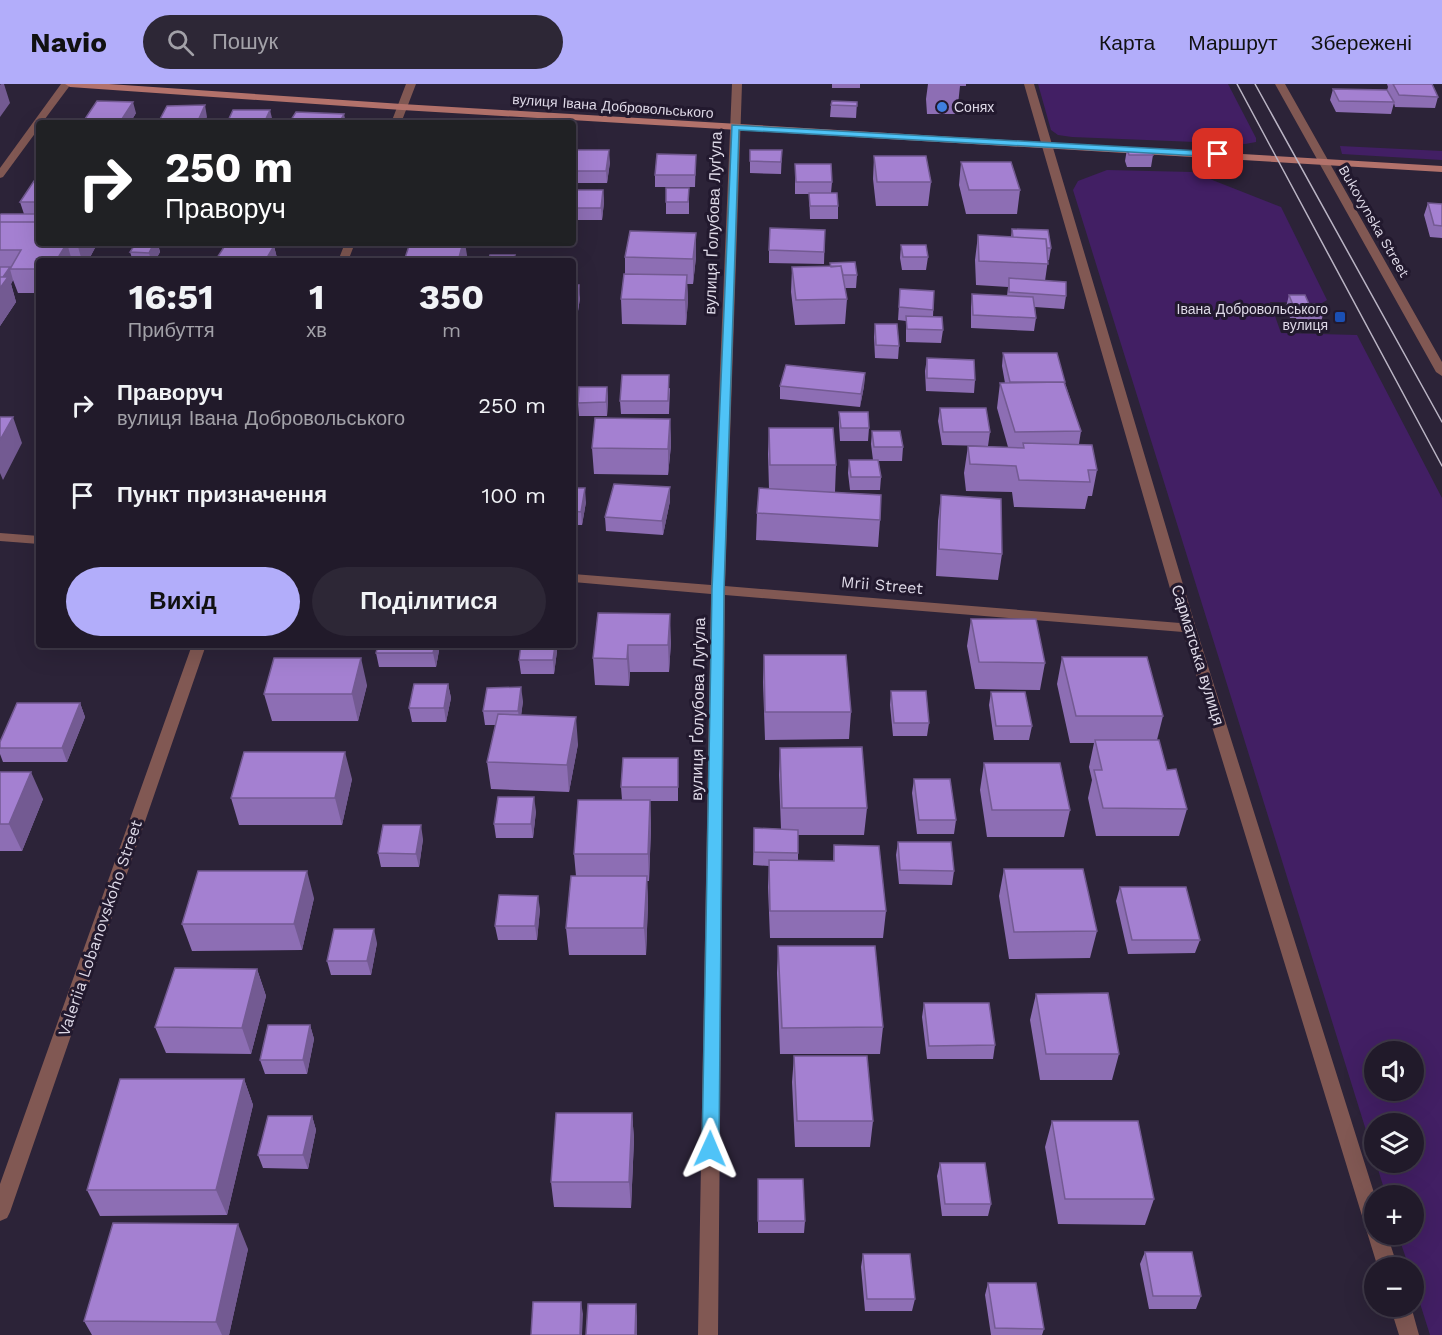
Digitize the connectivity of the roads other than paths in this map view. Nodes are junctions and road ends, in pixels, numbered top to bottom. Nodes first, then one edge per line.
1 (68, 84) edge
2 (411, 84) edge
3 (737, 84) edge
4 (1029, 84) edge
5 (1280, 84) edge
6 (402, 107) junction
7 (41, 120) edge
8 (397, 120) edge
9 (36, 127) edge
10 (735, 127) junction
11 (1047, 145) junction
12 (1323, 161) junction
13 (1442, 169) edge
14 (0, 175) edge
15 (1442, 372) edge
16 (0, 537) edge
17 (36, 540) edge
18 (576, 578) edge
19 (718, 590) junction
20 (1189, 628) junction
21 (198, 648) edge
22 (1364, 1192) edge
23 (0, 1212) edge
24 (1403, 1317) edge
25 (708, 1335) edge
26 (1408, 1335) edge

1 - 6 street, вулиця Івана Добровольського
1 - 7 street
2 - 6 street
3 - 10 street, вулиця Ґолубова Луґула
4 - 11 street, Сарматська вулиця
5 - 12 street, Bukovynska Street
6 - 8 street
6 - 10 street, вулиця Івана Добровольського
9 - 14 street
10 - 11 street, вулиця Івана Добровольського
10 - 19 street, вулиця Ґолубова Луґула
11 - 12 street, вулиця Івана Добровольського
11 - 20 street, Сарматська вулиця
12 - 13 street, вулиця Івана Добровольського
12 - 15 street, Bukovynska Street
16 - 17 street
18 - 19 street, Mrii Street
19 - 20 street, Mrii Street
19 - 25 street, вулиця Ґолубова Луґула
20 - 22 street, Сарматська вулиця
21 - 23 street, Valeriia Lobanovskoho Street
24 - 26 street

